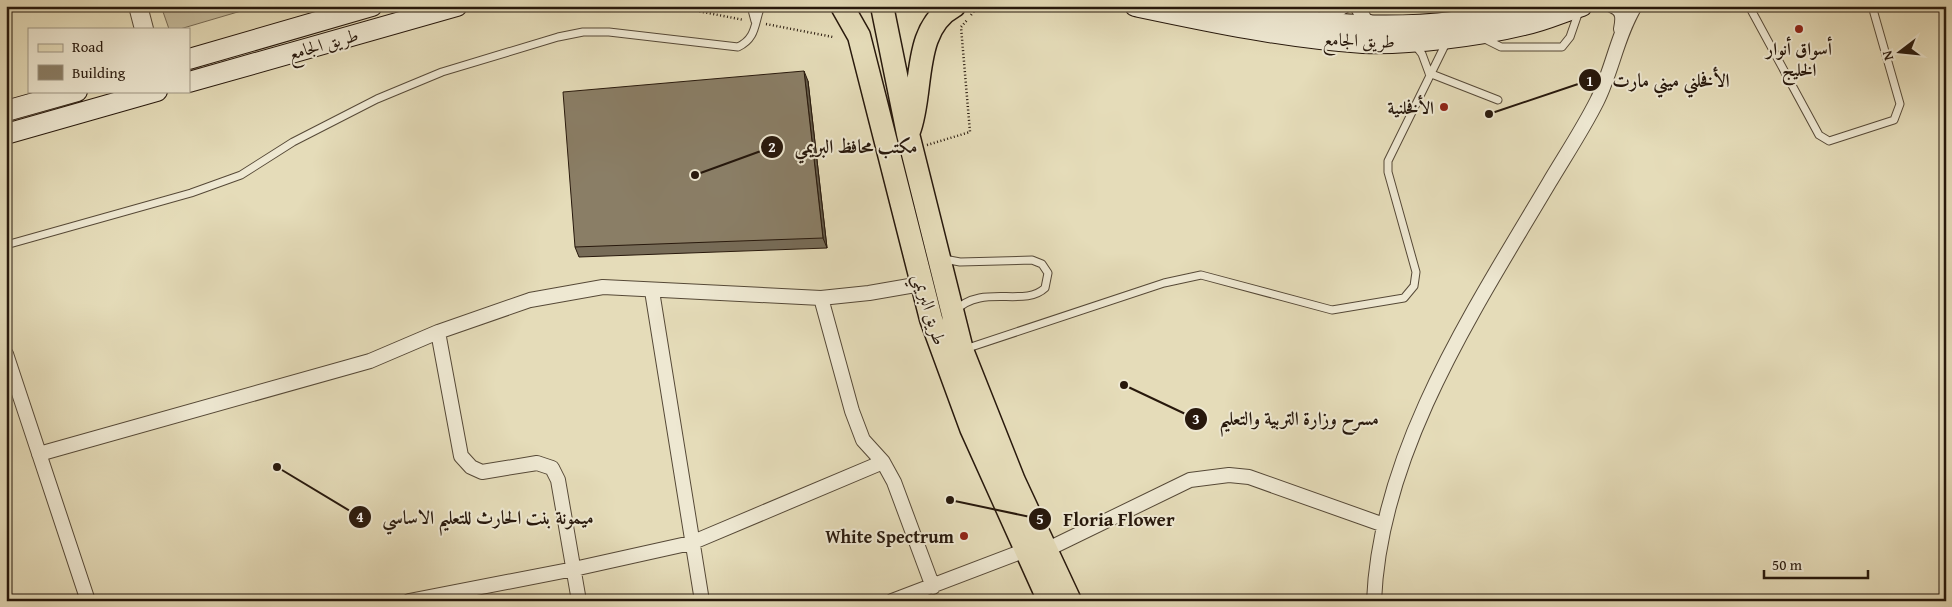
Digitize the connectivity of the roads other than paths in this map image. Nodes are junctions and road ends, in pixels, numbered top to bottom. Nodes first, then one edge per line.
1 (138, 6) edge
2 (372, 6) edge
3 (457, 6) edge
4 (751, 6) edge
5 (761, 6) edge
6 (842, 6) edge
7 (882, 6) edge
8 (954, 6) edge
9 (1135, 6) edge
10 (1214, 6) edge
11 (1344, 6) edge
12 (1357, 6) edge
13 (1533, 6) edge
14 (1581, 6) edge
15 (1613, 6) edge
16 (1635, 6) edge
17 (1749, 6) edge
18 (1872, 6) edge
19 (755, 22) junction
20 (1318, 22) junction
21 (1376, 26) junction
22 (144, 28) edge
23 (1476, 34) junction
24 (1451, 36) junction
25 (1620, 37) junction
26 (1412, 41) junction
27 (190, 60) edge
28 (1429, 73) junction
29 (190, 82) edge
30 (73, 92) edge
31 (153, 92) edge
32 (1498, 100) dead end
33 (6, 111) edge
34 (6, 134) edge
35 (910, 142) junction
36 (6, 245) edge
37 (939, 257) junction
38 (921, 284) junction
39 (652, 291) junction
40 (821, 298) junction
41 (953, 313) junction
42 (438, 332) junction
43 (962, 350) junction
44 (6, 354) edge
45 (39, 454) junction
46 (884, 462) junction
47 (1384, 525) junction
48 (691, 542) junction
49 (1036, 550) junction
50 (574, 569) junction
51 (933, 587) junction
52 (88, 601) edge
53 (409, 601) edge
54 (579, 601) edge
55 (702, 601) edge
56 (892, 601) edge
57 (1049, 601) edge
58 (1070, 601) edge
59 (1374, 601) edge

1 - 22 street
2 - 27 main road, طريق الجامع
3 - 29 main road, طريق الجامع
4 - 19 lane
5 - 19 lane
6 - 38 main road, طريق البريمي
7 - 35 main road, طريق البريمي
8 - 35 main road
9 - 26 main road, طريق الجامع
10 - 20 main road, طريق الجامع
11 - 20 street
12 - 21 street
13 - 21 main road, طريق الجامع
14 - 23 main road, طريق الجامع
14 - 23 lane
15 - 25 street
16 - 25 street
17 - 18 lane
19 - 36 lane
20 - 21 main road, طريق الجامع
23 - 24 main road, طريق الجامع
24 - 26 main road, طريق الجامع
24 - 28 lane
25 - 47 street
26 - 28 lane
28 - 32 lane
28 - 43 lane
30 - 33 main road
31 - 34 main road
35 - 37 main road, طريق البريمي
37 - 41 main road, طريق البريمي
37 - 41 lane
38 - 40 street
38 - 49 main road, طريق البريمي
39 - 40 street
39 - 42 street
39 - 48 street
40 - 46 street
41 - 43 main road, طريق البريمي
42 - 45 street
42 - 50 street
43 - 49 main road, طريق البريمي
44 - 45 street
45 - 52 street
46 - 48 street
46 - 51 street
47 - 49 street
47 - 59 street
48 - 50 street
48 - 55 street
49 - 51 street
49 - 57 main road, طريق البريمي
49 - 58 main road, طريق البريمي
50 - 53 street
50 - 54 street
51 - 56 street

